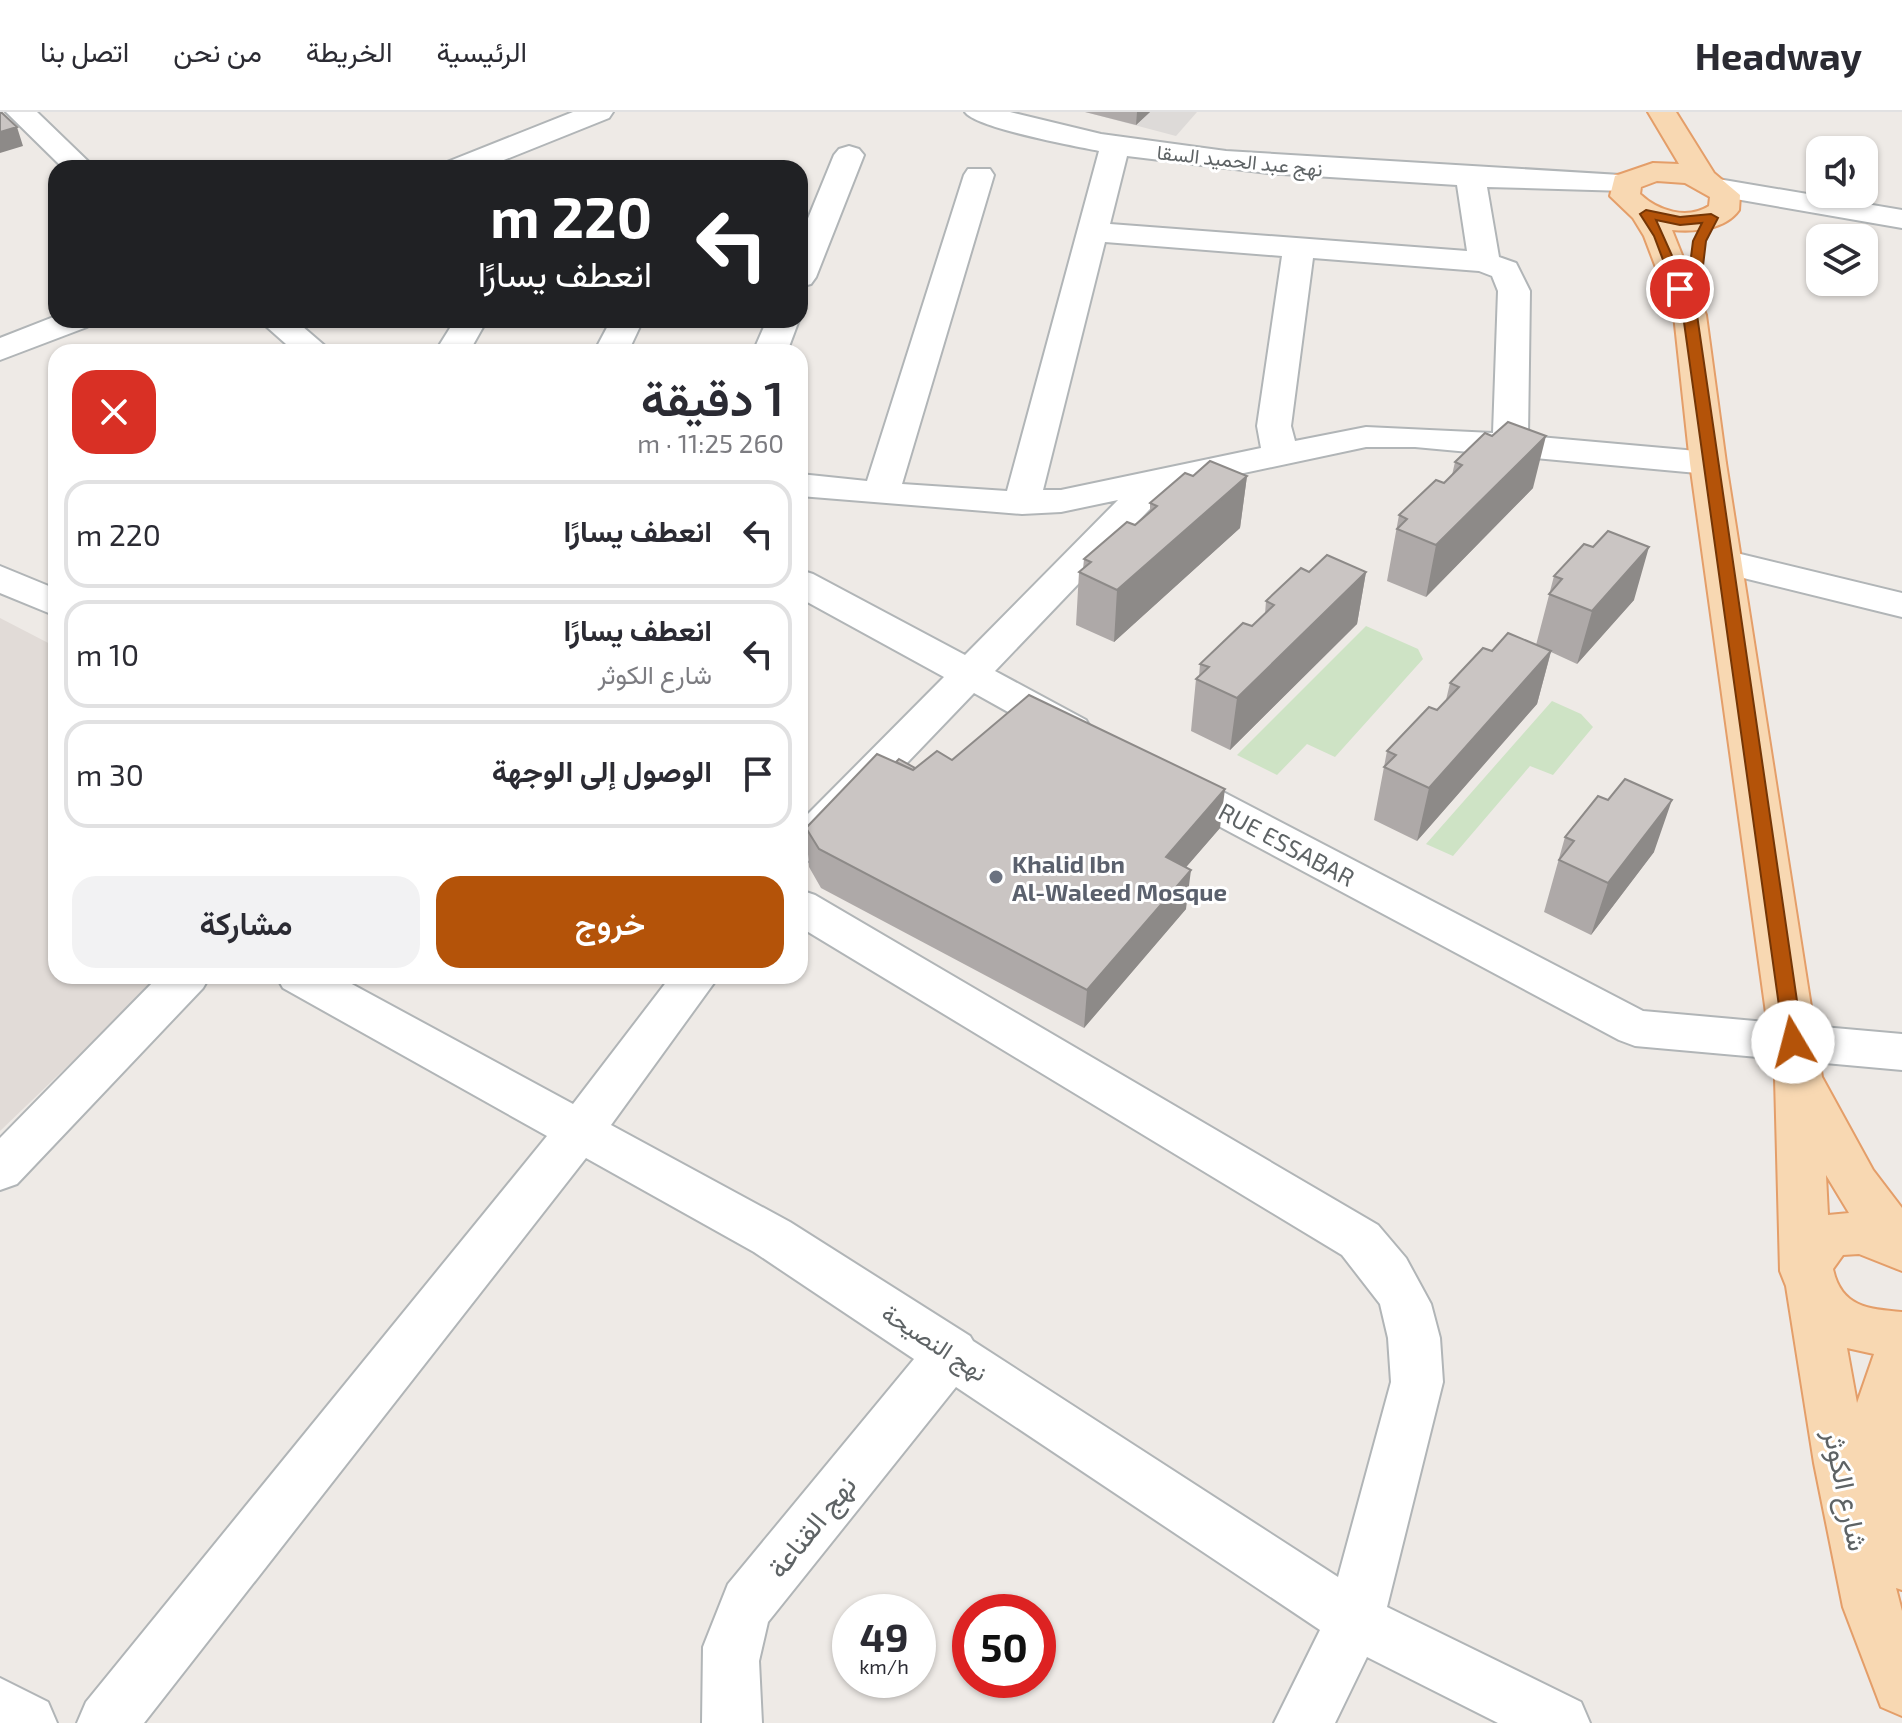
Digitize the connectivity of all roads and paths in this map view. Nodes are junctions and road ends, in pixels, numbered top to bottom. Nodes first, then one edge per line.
1 (20, 112) edge
2 (599, 112) edge
3 (979, 112) edge
4 (1650, 112) edge
5 (1662, 112) edge
6 (1115, 145) junction
7 (849, 155) dead end
8 (71, 160) edge
9 (478, 160) edge
10 (979, 175) dead end
11 (1471, 177) junction
12 (1636, 194) junction
13 (1714, 198) junction
14 (1902, 219) edge
15 (1093, 232) junction
16 (1299, 248) junction
17 (808, 257) edge
18 (1484, 262) junction
19 (1690, 315) junction
20 (55, 328) edge
21 (285, 328) edge
22 (305, 344) edge
23 (0, 350) edge
24 (1510, 444) junction
25 (1280, 455) junction
26 (1708, 463) junction
27 (1155, 483) junction
28 (808, 486) edge
29 (881, 493) junction
30 (1022, 503) junction
31 (1724, 562) junction
32 (0, 578) edge
33 (808, 586) edge
34 (48, 600) edge
35 (1902, 605) edge
36 (967, 675) junction
37 (808, 840) edge
38 (808, 911) edge
39 (179, 984) edge
40 (314, 984) edge
41 (690, 984) edge
42 (1902, 1052) edge
43 (1796, 1060) junction
44 (581, 1129) junction
45 (0, 1170) edge
46 (1902, 1248) edge
47 (1807, 1280) junction
48 (1902, 1334) edge
49 (952, 1352) junction
50 (1902, 1352) edge
51 (1902, 1564) edge
52 (1355, 1621) junction
53 (1902, 1687) edge
54 (0, 1707) edge
55 (113, 1721) edge
56 (27, 1723) edge
57 (732, 1723) edge
58 (1304, 1723) edge
59 (1560, 1723) edge

1 - 8 street
2 - 9 street
3 - 6 street, نهج عبد الحميد السقا
4 - 12 main road
5 - 13 main road
6 - 11 street, نهج عبد الحميد السقا
6 - 15 street
7 - 17 street
10 - 29 street
11 - 12 street, نهج عبد الحميد السقا
11 - 18 street
12 - 13 main road
12 - 13 main road
12 - 19 main road, شارع الكوثر
13 - 14 street
13 - 19 main road, شارع الكوثر
15 - 16 street
15 - 30 street
16 - 18 street
16 - 25 street
18 - 24 street
19 - 26 main road, شارع الكوثر
20 - 23 street
21 - 22 street
24 - 25 street
24 - 26 street
25 - 27 street
26 - 31 main road, شارع الكوثر
27 - 30 street
27 - 36 street
28 - 29 street
29 - 30 street
31 - 35 street
31 - 43 main road, شارع الكوثر
32 - 34 street
33 - 36 street, RUE ESSABAR
36 - 37 street
36 - 43 street, RUE ESSABAR
38 - 52 street
39 - 45 street
40 - 44 street, نهج النصيحة
41 - 44 street
42 - 43 street, RUE ESSABAR
43 - 46 main road, شارع الكوثر
43 - 47 main road, شارع الكوثر
44 - 49 street, نهج النصيحة
44 - 55 street
46 - 47 main road
47 - 48 main road
47 - 53 main road, شارع الكوثر
49 - 52 street, نهج النصيحة
49 - 57 street, نهج القناعة
50 - 51 main road, شارع الكوثر
52 - 58 street
52 - 59 street, نهج النصيحة
54 - 56 street

